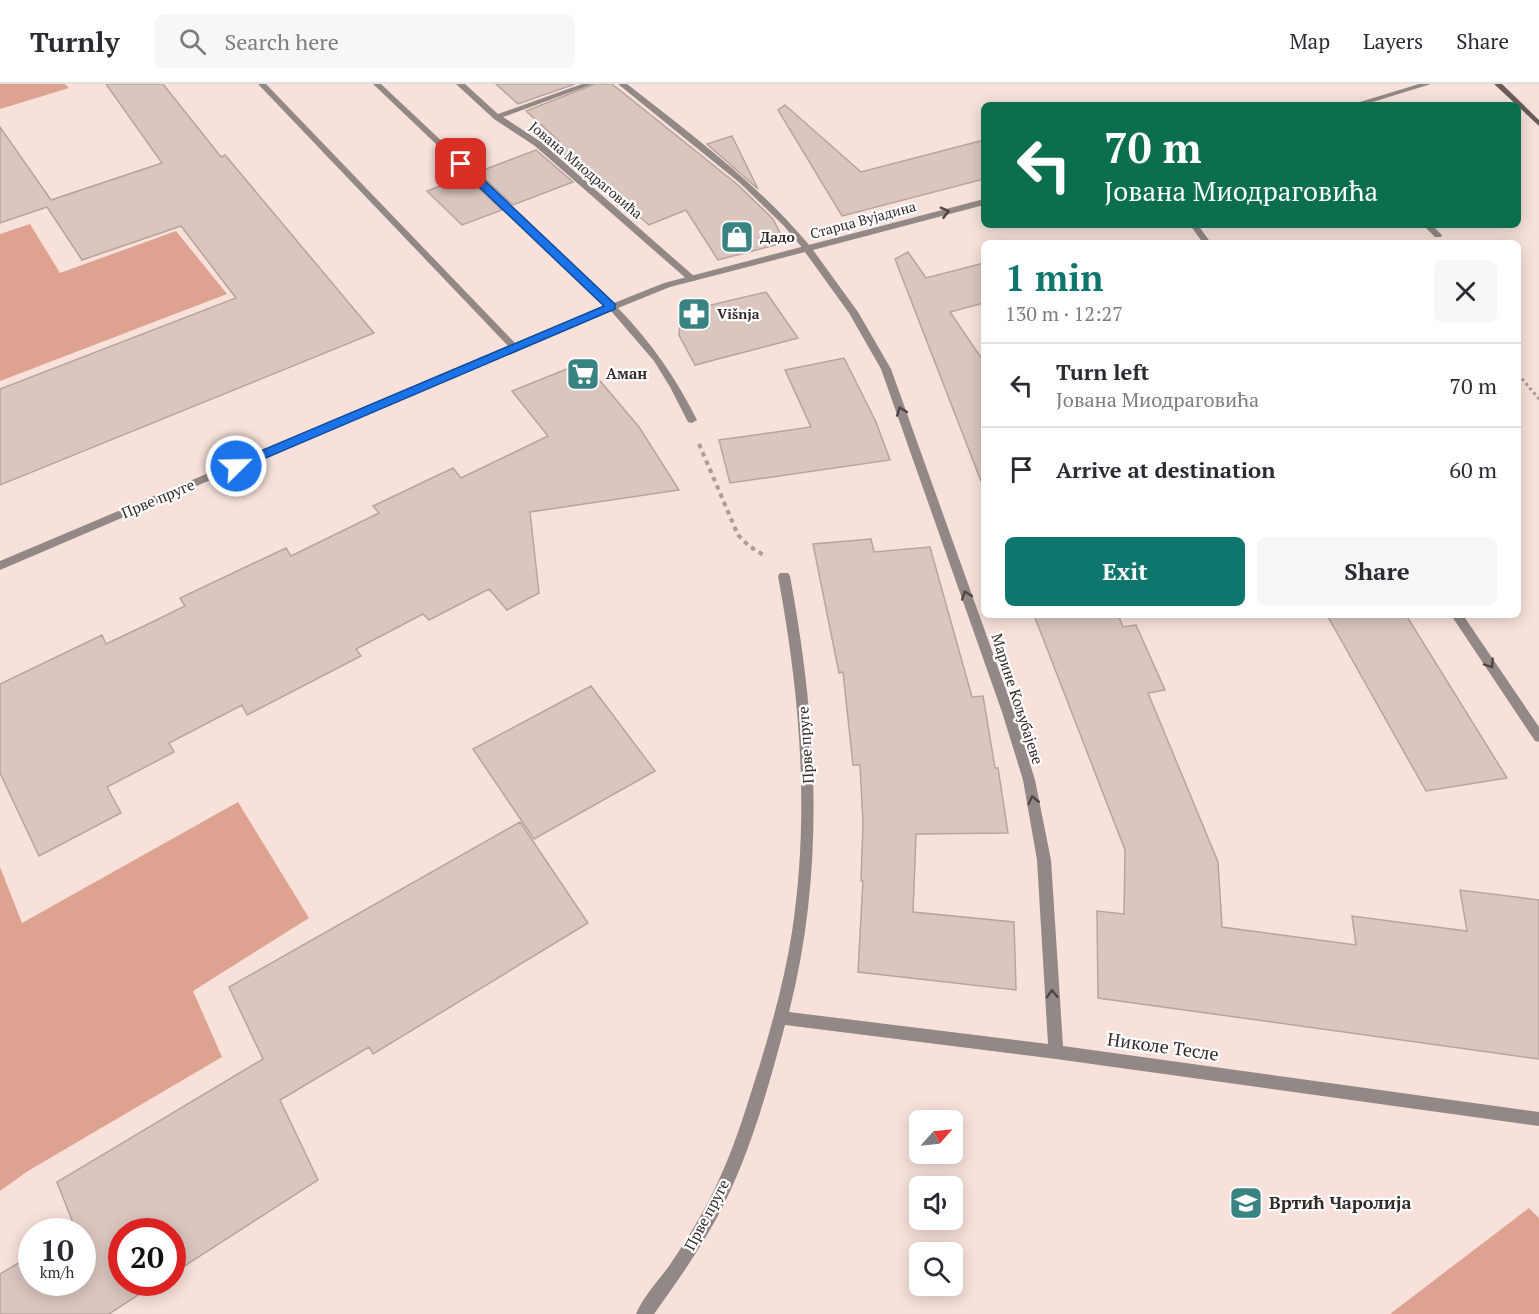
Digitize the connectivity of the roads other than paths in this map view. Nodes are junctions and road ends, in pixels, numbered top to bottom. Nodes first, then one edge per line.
1 (262, 84) edge
2 (377, 84) edge
3 (460, 84) edge
4 (589, 84) edge
5 (622, 84) edge
6 (1427, 84) edge
7 (1498, 84) edge
8 (1364, 102) edge
9 (1516, 102) edge
10 (1521, 106) edge
11 (497, 117) junction
12 (1539, 124) edge
13 (981, 203) edge
14 (1430, 228) edge
15 (1438, 235) dead end
16 (807, 248) junction
17 (692, 279) junction
18 (611, 306) junction
19 (514, 347) junction
20 (692, 420) road end
21 (0, 566) edge
22 (784, 576) road end
23 (1459, 618) edge
24 (1539, 737) edge
25 (781, 1018) junction
26 (1056, 1052) junction
27 (1539, 1119) edge
28 (645, 1314) edge

1 - 19 street
2 - 18 street
3 - 11 street, Јована Миодраговића
4 - 11 street
5 - 16 street, Марине Кољубајеве
6 - 8 street
7 - 9 main road
10 - 12 main road
11 - 17 street, Јована Миодраговића
16 -> 13 street, Старца Вујадина
14 - 15 street
16 - 17 street, Старца Вујадина
26 -> 16 street, Марине Кољубајеве
17 - 18 street, Старца Вујадина
18 - 19 street, Прве пруге
18 - 20 street
19 - 21 street, Прве пруге
22 - 25 street, Прве пруге
23 -> 24 street
25 - 26 street, Николе Тесле
25 - 28 street, Прве пруге
26 - 27 street, Николе Тесле

